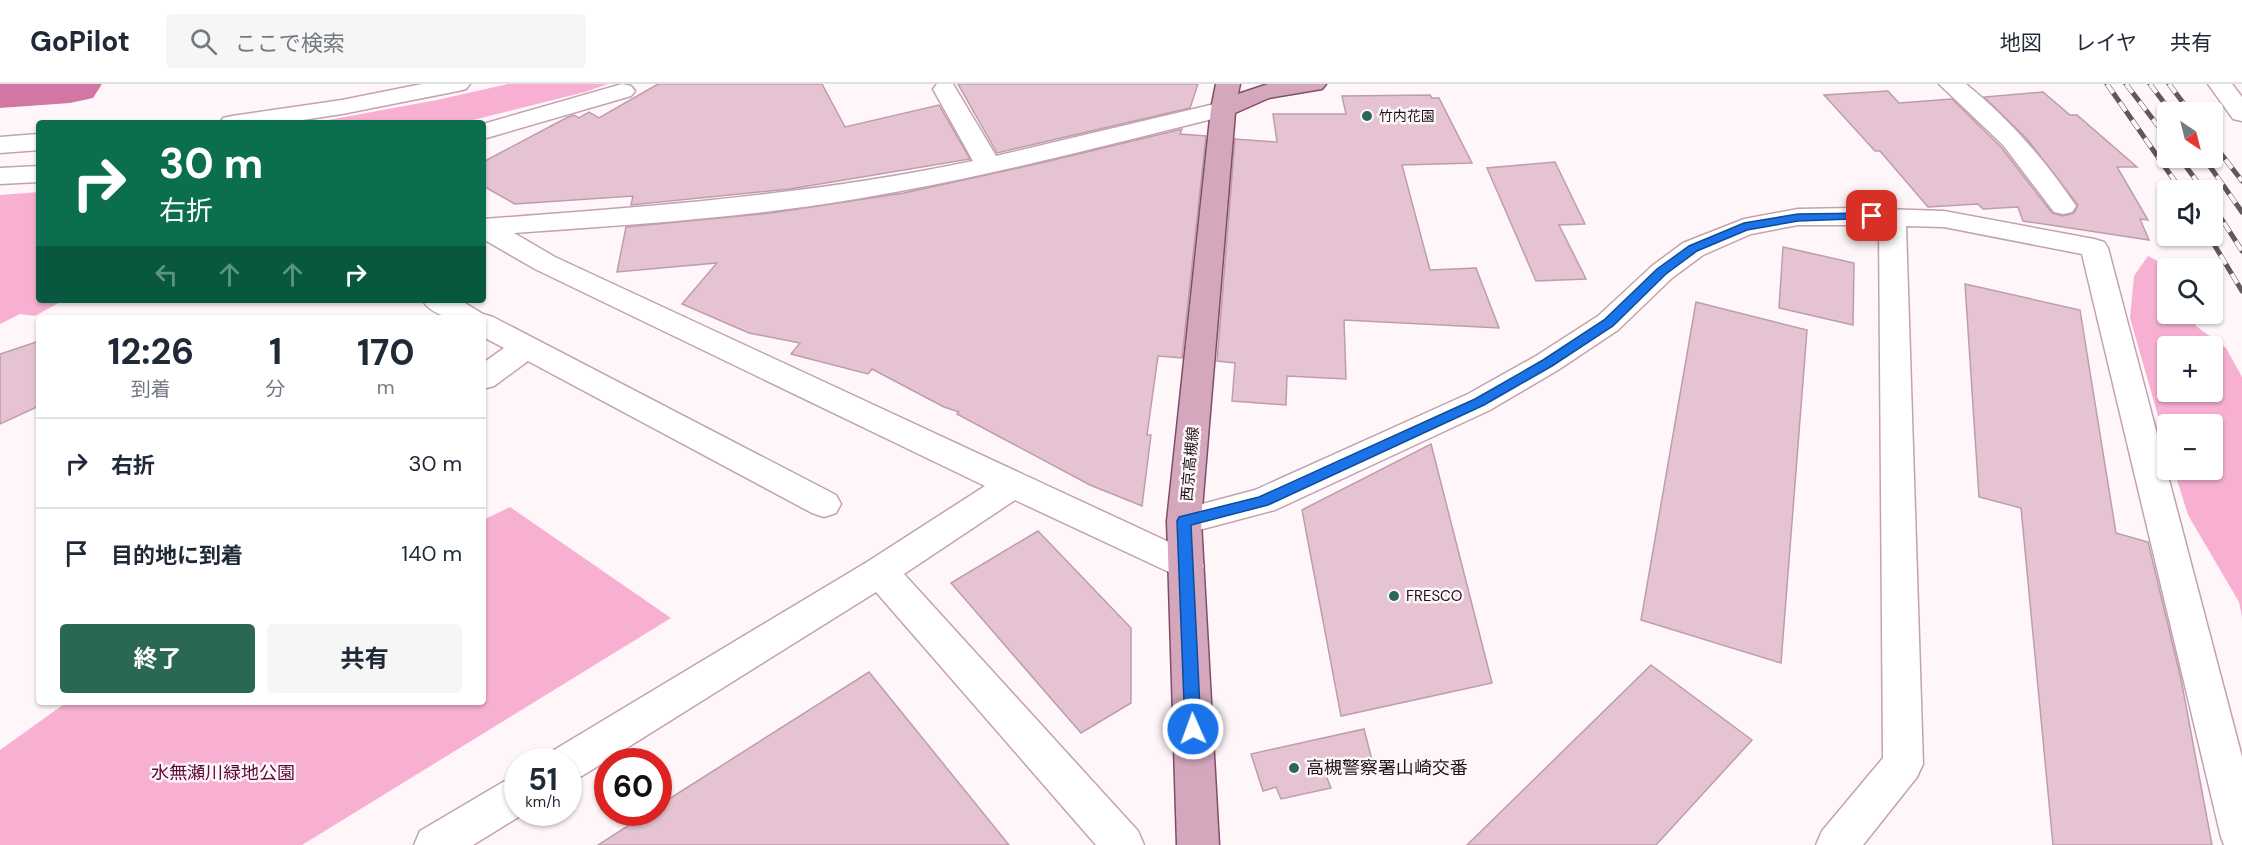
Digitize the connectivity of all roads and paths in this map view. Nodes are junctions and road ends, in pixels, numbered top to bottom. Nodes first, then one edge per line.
1 (459, 84) edge
2 (1314, 84) edge
3 (1951, 84) edge
4 (2230, 88) edge
5 (945, 89) dead end
6 (623, 92) dead end
7 (1226, 96) edge
8 (2242, 114) edge
9 (253, 120) edge
10 (486, 131) edge
11 (36, 142) edge
12 (0, 145) edge
13 (988, 164) junction
14 (36, 174) edge
15 (0, 176) edge
16 (2062, 206) dead end
17 (1892, 216) junction
18 (486, 227) edge
19 (486, 229) edge
20 (443, 303) edge
21 (465, 315) edge
22 (486, 326) edge
23 (526, 347) junction
24 (486, 376) edge
25 (1012, 485) junction
26 (824, 504) dead end
27 (1184, 521) junction
28 (1186, 566) junction
29 (880, 573) junction
30 (582, 754) edge
31 (504, 803) edge
32 (2242, 837) edge
33 (435, 845) edge
34 (1123, 845) edge
35 (1198, 845) edge
36 (1837, 845) edge

1 - 9 street
2 - 7 main road
3 - 16 street
4 - 8 street
5 - 13 street
6 - 10 street
7 - 13 street
7 - 27 main road, 西京高槻線
11 - 12 street
13 - 18 street
14 - 15 street
17 - 27 street
17 - 32 street
17 - 36 street
19 - 25 street
20 - 21 street
22 - 23 street
23 - 24 street
23 - 26 street
25 - 28 street
25 - 29 street
27 - 28 main road, 西京高槻線
28 - 35 main road, 西京高槻線
29 - 30 street
29 - 34 street
31 - 33 street

